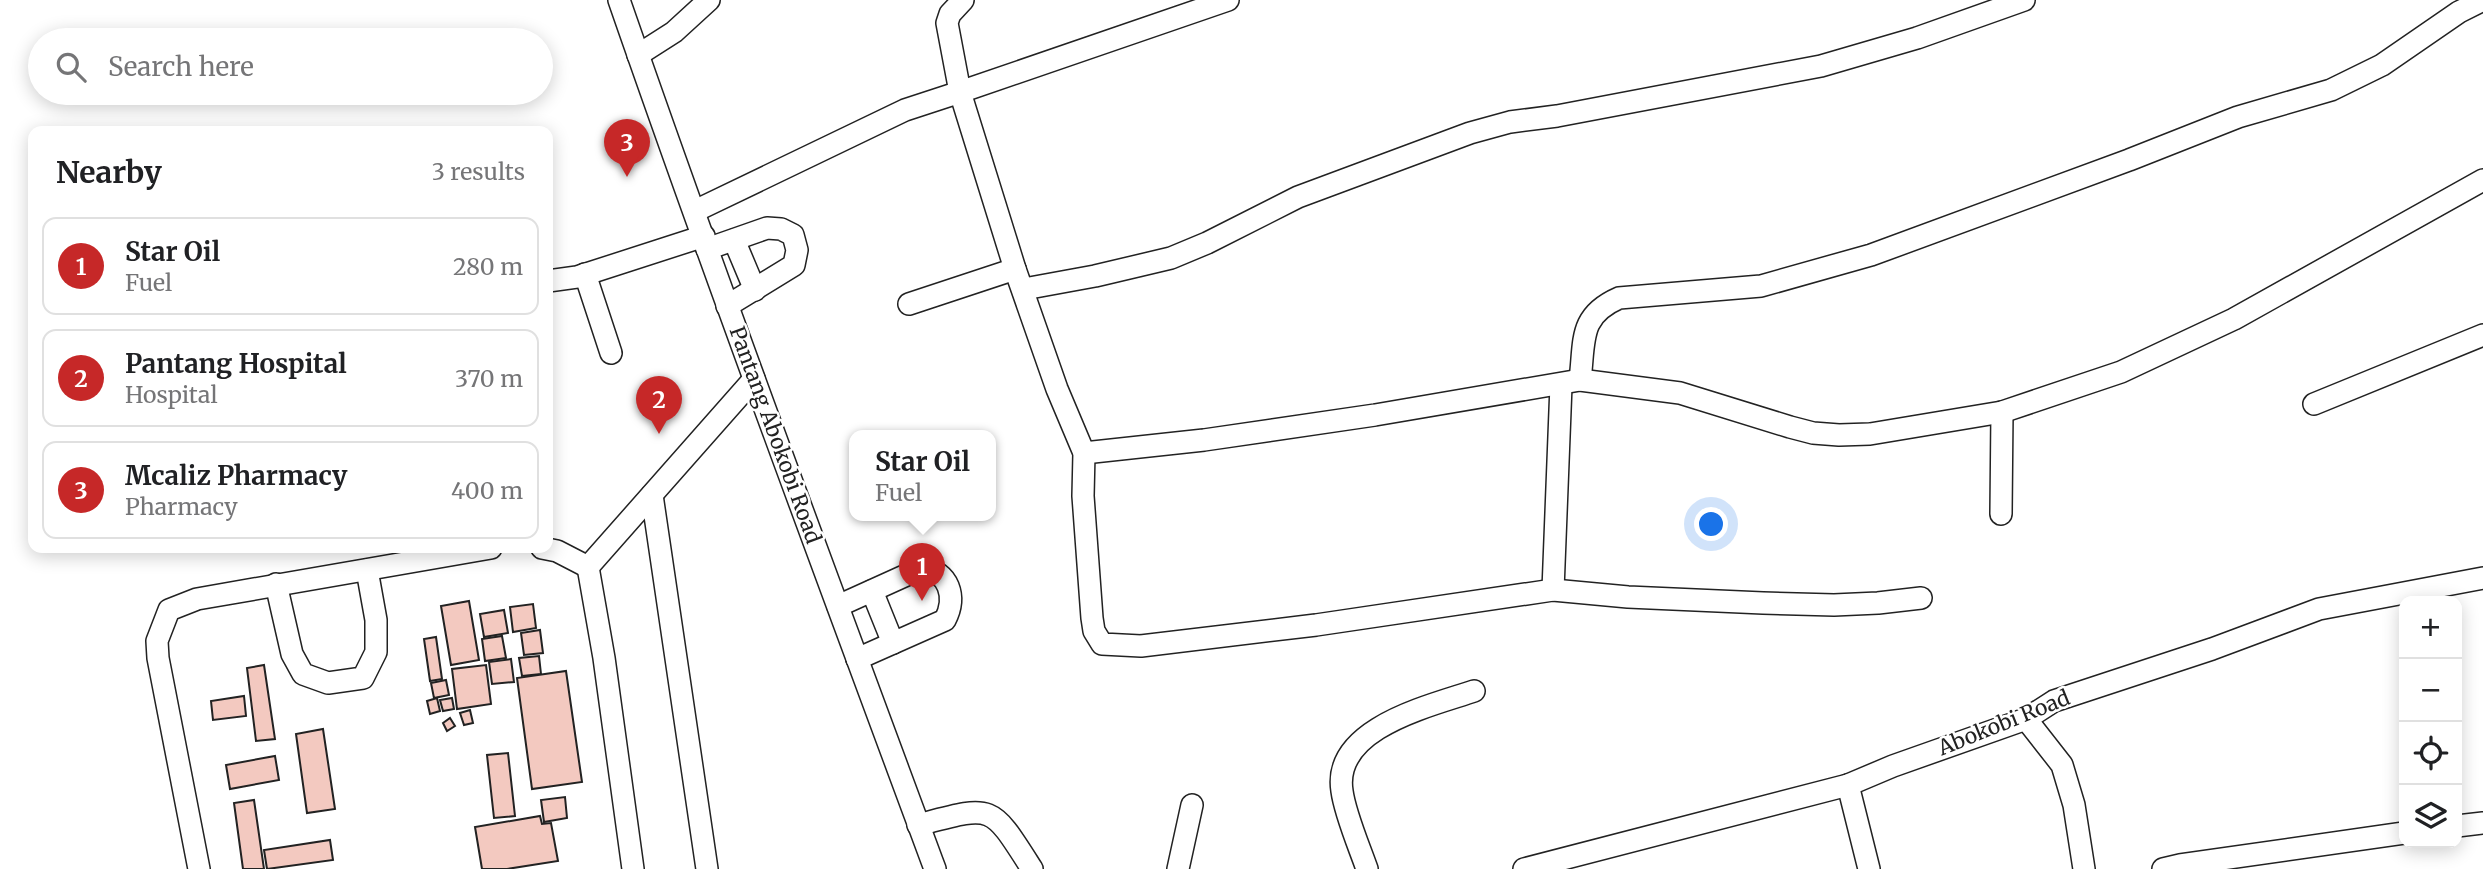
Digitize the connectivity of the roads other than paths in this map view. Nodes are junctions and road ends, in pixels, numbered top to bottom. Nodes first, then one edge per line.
1 (619, 0) edge
2 (709, 0) edge
3 (963, 0) edge
4 (1228, 0) edge
5 (2024, 0) edge
6 (2483, 0) edge
7 (638, 55) junction
8 (960, 92) junction
9 (2483, 180) edge
10 (695, 211) junction
11 (734, 240) junction
12 (706, 243) junction
13 (585, 274) junction
14 (1019, 279) junction
15 (553, 281) edge
16 (755, 290) junction
17 (909, 304) dead end
18 (727, 306) junction
19 (2483, 335) edge
20 (611, 353) dead end
21 (754, 379) junction
22 (1571, 383) junction
23 (2314, 404) dead end
24 (2002, 412) junction
25 (1084, 453) junction
26 (652, 495) junction
27 (2001, 514) dead end
28 (553, 550) edge
29 (463, 553) edge
30 (588, 567) junction
31 (367, 570) junction
32 (2483, 578) edge
33 (276, 584) junction
34 (1553, 590) junction
35 (872, 591) junction
36 (1921, 598) dead end
37 (838, 606) junction
38 (893, 643) junction
39 (857, 659) junction
40 (1474, 691) dead end
41 (2026, 719) junction
42 (1847, 785) junction
43 (1192, 805) dead end
44 (2483, 823) edge
45 (918, 825) junction
46 (2462, 825) edge
47 (2399, 834) edge
48 (199, 869) edge
49 (633, 869) edge
50 (708, 869) edge
51 (934, 869) edge
52 (1031, 869) edge
53 (1178, 869) edge
54 (1367, 869) edge
55 (1524, 869) edge
56 (1869, 869) edge
57 (2084, 869) edge
58 (2164, 869) edge

1 - 7 street, Pantang Abokobi Road
2 - 7 street
3 - 8 street
4 - 8 street
5 - 14 street
6 - 22 street
7 - 10 street, Pantang Abokobi Road
8 - 10 street
8 - 14 street
9 - 24 street
10 - 12 street, Pantang Abokobi Road
11 - 12 street
11 - 16 street
11 - 16 street
12 - 13 street
12 - 18 street, Pantang Abokobi Road
13 - 15 street
13 - 20 street
14 - 17 street
14 - 25 street
16 - 18 street
18 - 21 street, Pantang Abokobi Road
19 - 23 street
21 - 26 street
21 - 37 street, Pantang Abokobi Road
22 - 24 street
22 - 25 street
22 - 34 street
24 - 27 street
25 - 34 street
26 - 30 street
26 - 50 street
28 - 30 street
29 - 31 street
30 - 49 street
31 - 33 street
31 - 33 street
32 - 41 street, Abokobi Road
33 - 48 street
34 - 36 street
35 - 37 street
35 - 38 street
35 - 38 street
37 - 39 street, Pantang Abokobi Road
38 - 39 street
39 - 45 street, Pantang Abokobi Road
40 - 54 street
41 - 42 street, Abokobi Road
41 - 57 street
42 - 55 street, Abokobi Road
42 - 56 street
43 - 53 street
44 - 46 street
45 - 51 street, Pantang Abokobi Road
45 - 52 street
47 - 58 street

